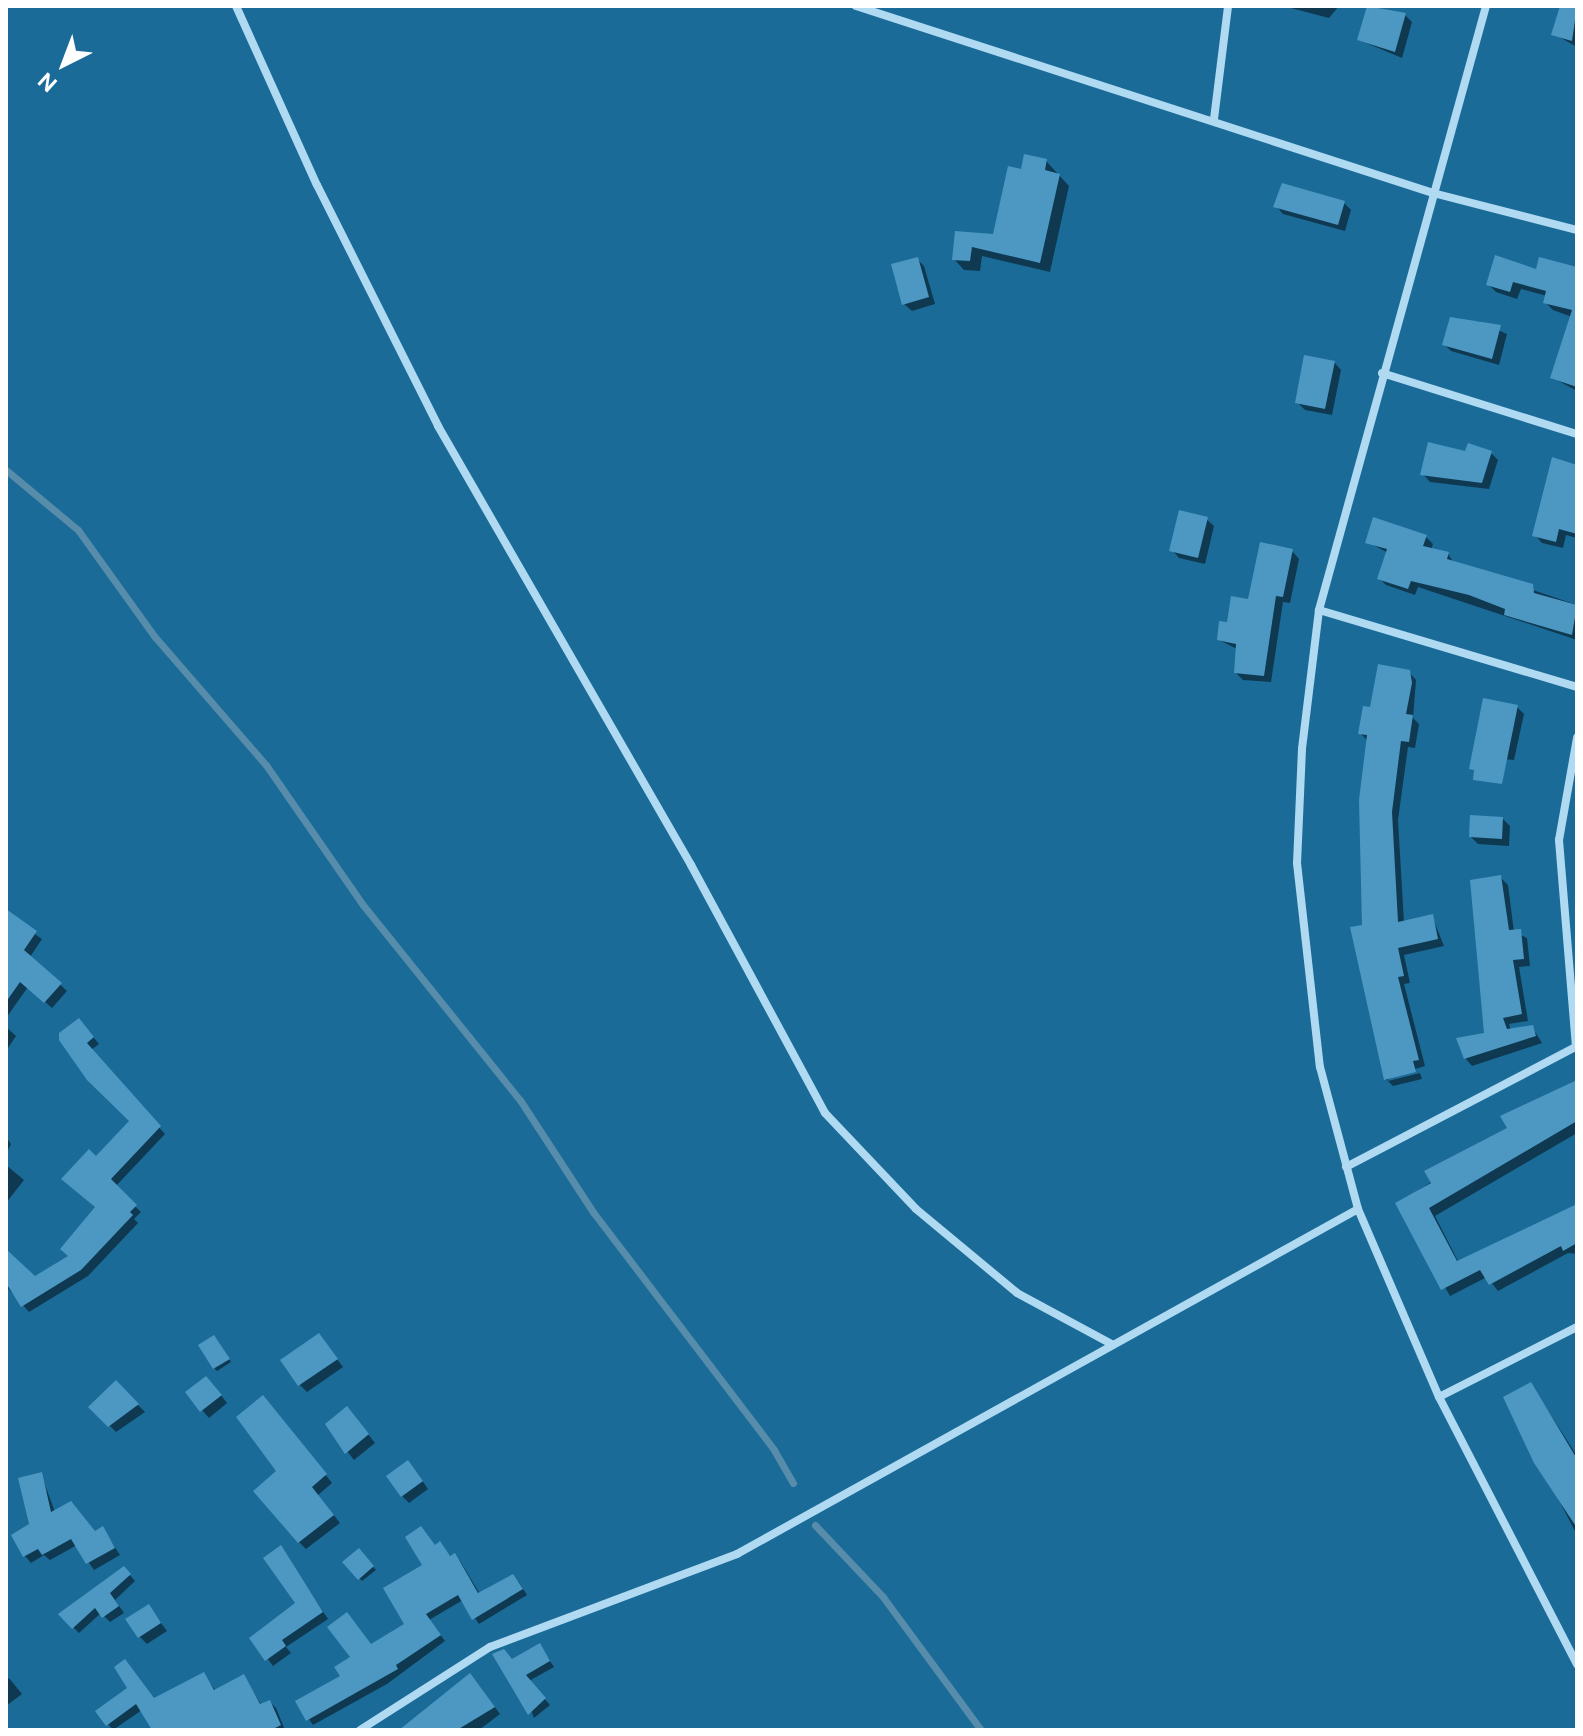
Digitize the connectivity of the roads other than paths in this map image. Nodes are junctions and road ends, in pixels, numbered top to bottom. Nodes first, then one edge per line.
1 (236, 6) edge
2 (856, 6) edge
3 (1228, 6) edge
4 (1486, 6) edge
5 (1214, 119) junction
6 (1433, 193) junction
7 (1577, 230) edge
8 (1382, 373) junction
9 (1577, 434) edge
10 (1319, 610) junction
11 (1577, 687) edge
12 (1577, 738) edge
13 (1576, 1046) edge
14 (1346, 1167) junction
15 (1358, 1209) junction
16 (1577, 1327) edge
17 (1113, 1345) junction
18 (1439, 1397) junction
19 (1577, 1664) edge
20 (360, 1730) edge

1 - 17 street
2 - 5 street
3 - 5 street
4 - 6 street
5 - 6 street
6 - 7 street
6 - 8 street
8 - 9 street
8 - 10 street
10 - 11 street
10 - 14 street
12 - 13 street
13 - 14 street
14 - 15 street
15 - 17 street
15 - 18 street
16 - 18 street
17 - 20 street
18 - 19 street

